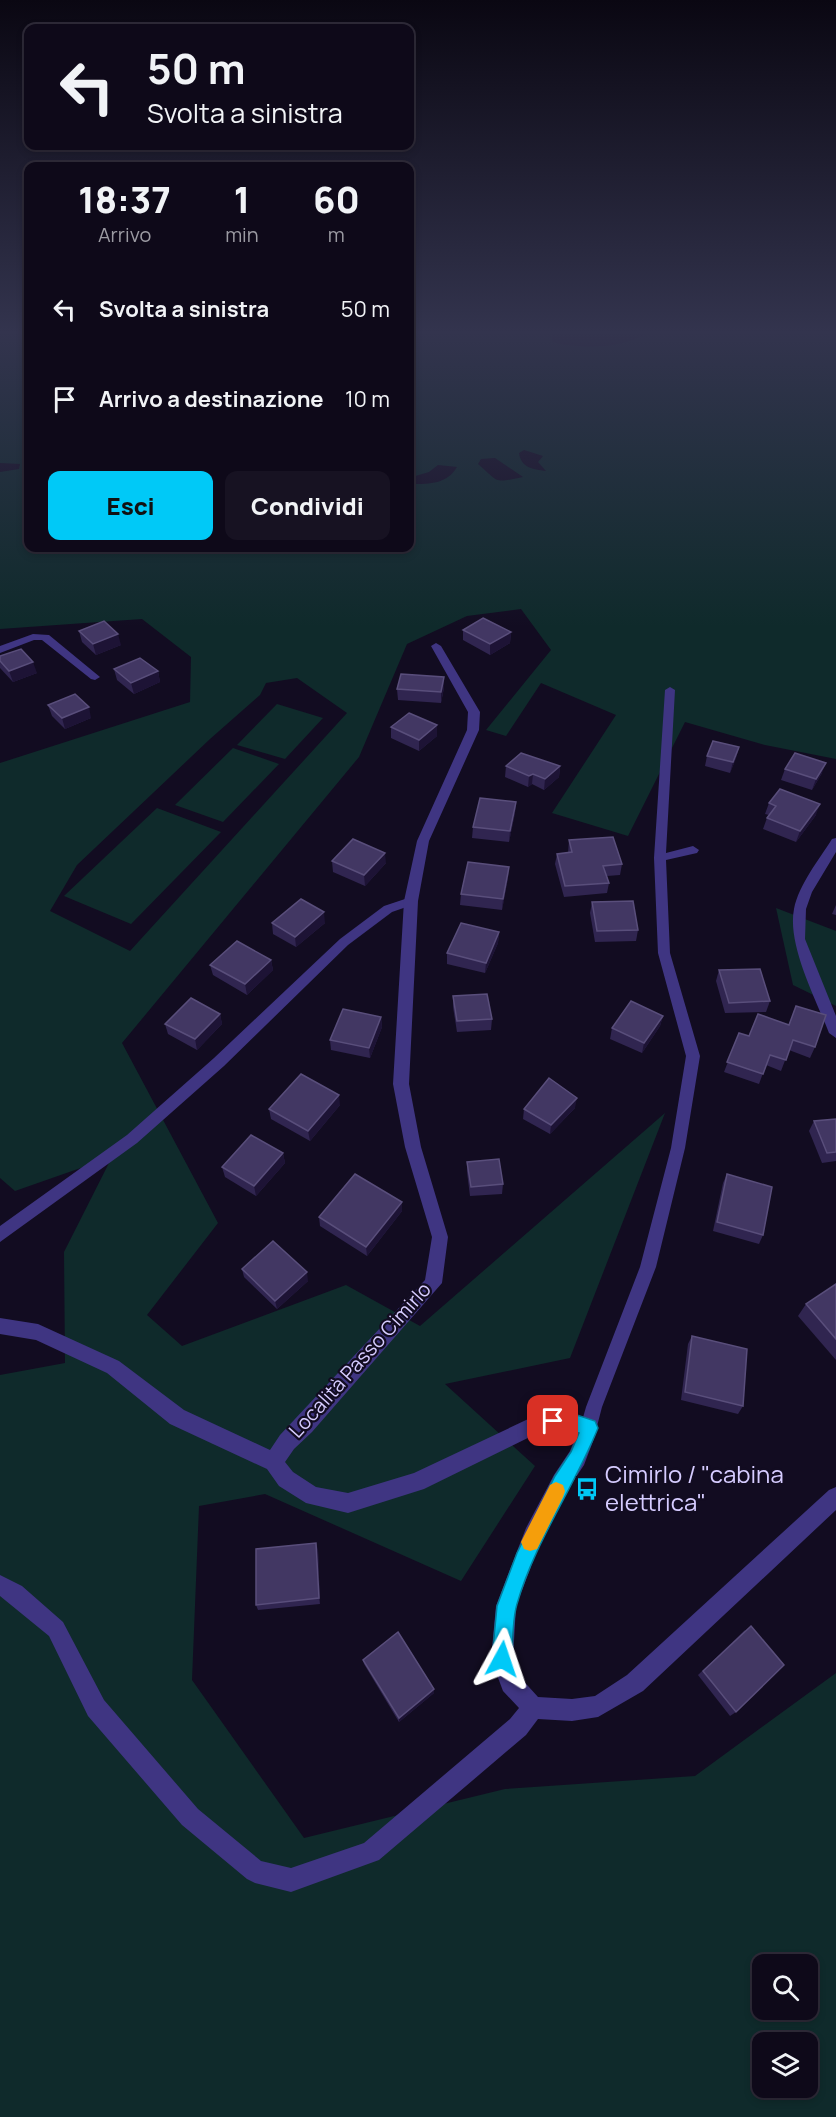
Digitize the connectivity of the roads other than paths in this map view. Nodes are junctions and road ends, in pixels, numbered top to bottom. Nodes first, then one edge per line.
1 (436, 646) dead end
2 (0, 650) edge
3 (95, 677) dead end
4 (670, 690) dead end
5 (836, 842) edge
6 (693, 850) dead end
7 (660, 858) junction
8 (411, 901) junction
9 (836, 1033) edge
10 (0, 1235) edge
11 (0, 1326) edge
12 (589, 1428) junction
13 (274, 1462) junction
14 (836, 1497) edge
15 (0, 1585) edge
16 (533, 1708) junction

1 - 8 street, Località Passo Cimirlo
2 - 3 street
4 - 7 lane
5 - 9 lane
6 - 7 lane
7 - 12 lane
8 - 10 lane
8 - 13 street, Località Passo Cimirlo
11 - 13 street
12 - 13 street
12 - 16 street
14 - 16 street
15 - 16 street

